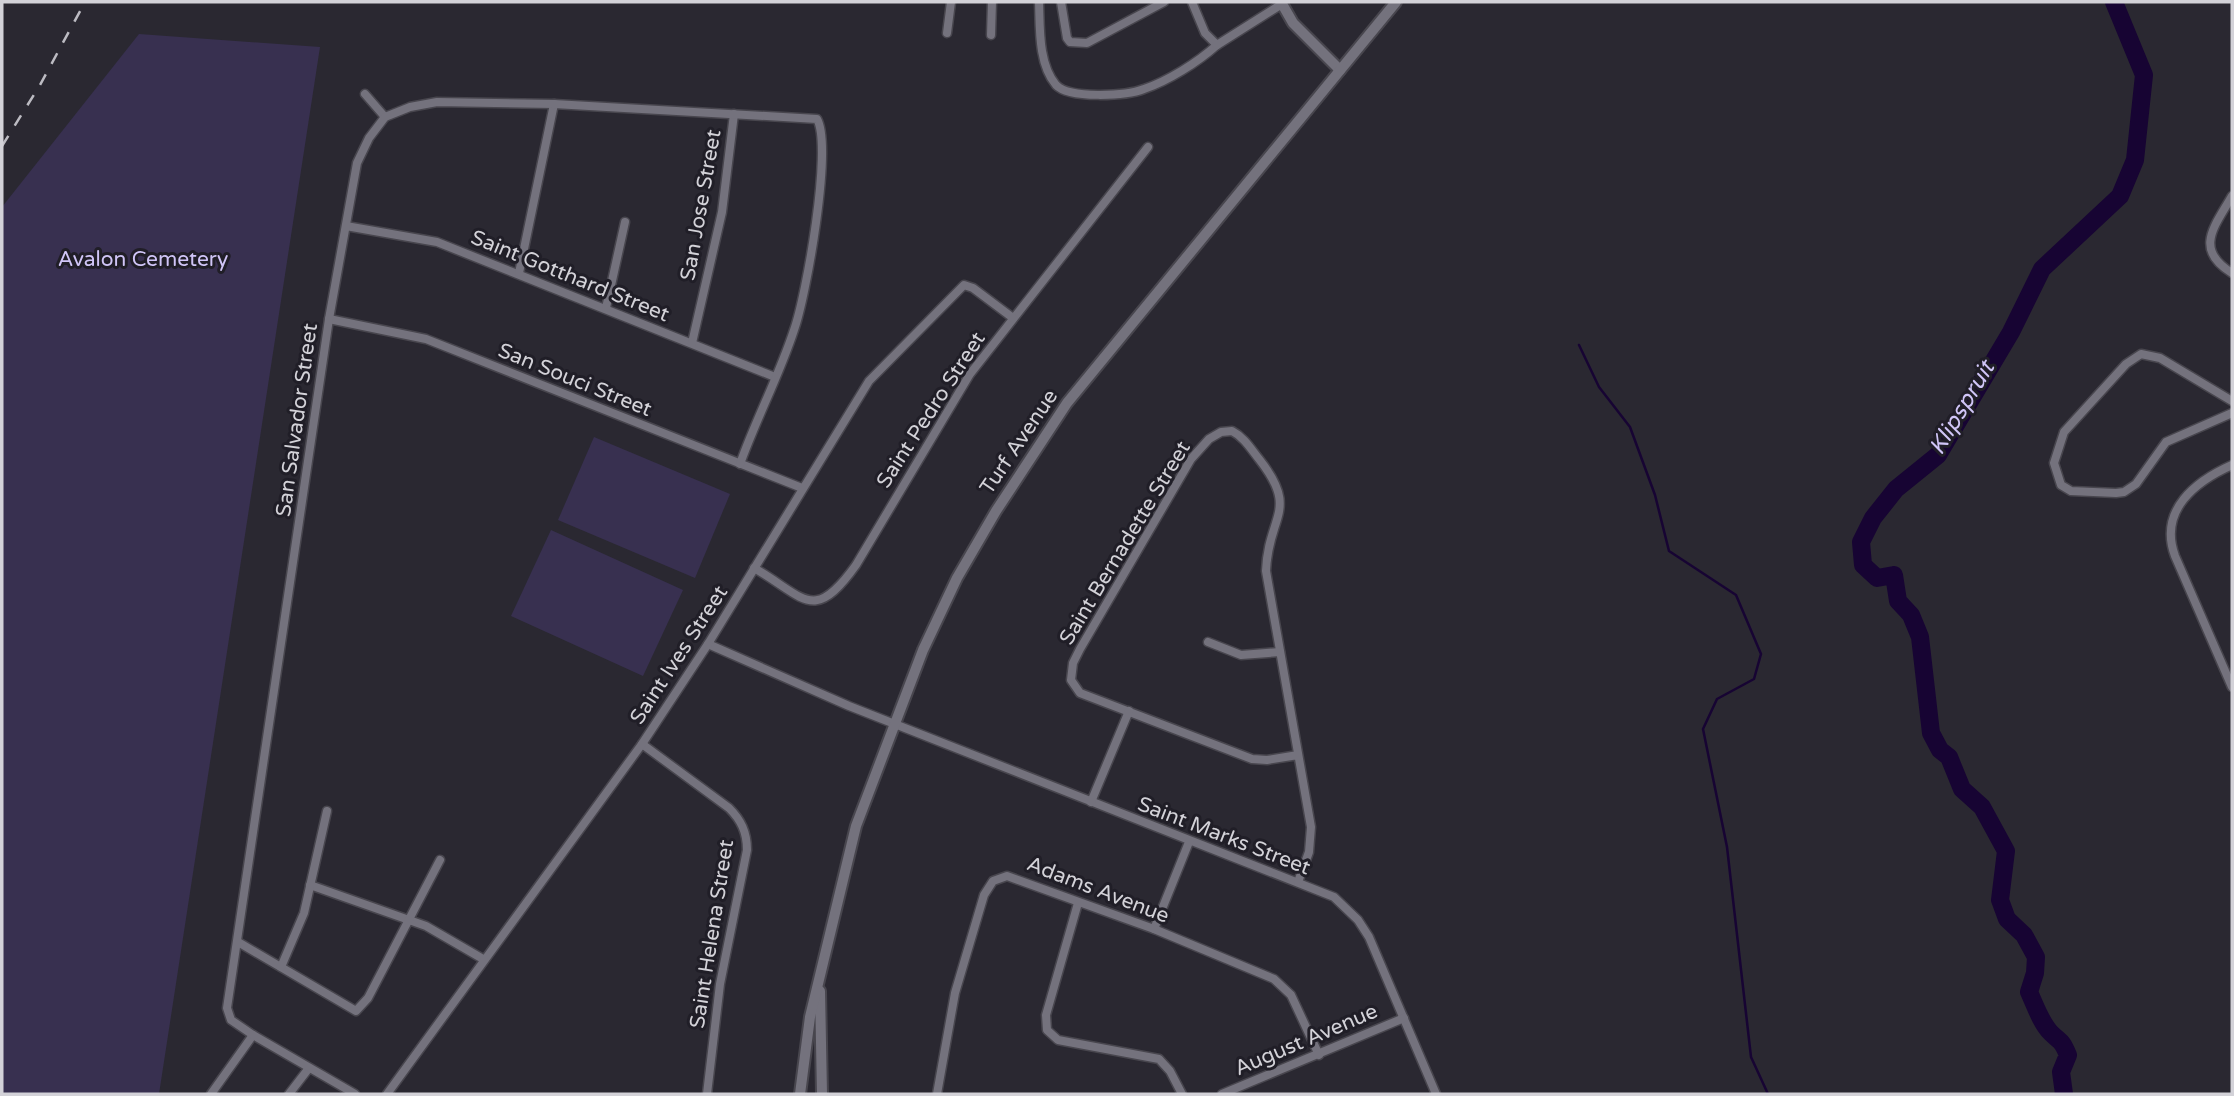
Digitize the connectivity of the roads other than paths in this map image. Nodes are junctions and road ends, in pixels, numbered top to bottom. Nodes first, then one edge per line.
1 (951, 2) edge
2 (992, 2) edge
3 (1038, 2) edge
4 (1060, 2) edge
5 (1164, 2) edge
6 (1192, 2) edge
7 (1396, 2) edge
8 (1282, 3) edge
9 (947, 33) dead end
10 (991, 35) dead end
11 (1217, 45) junction
12 (1340, 70) junction
13 (365, 94) dead end
14 (554, 104) junction
15 (734, 114) junction
16 (385, 117) junction
17 (1148, 147) dead end
18 (2232, 195) edge
19 (625, 222) dead end
20 (346, 226) junction
21 (519, 273) junction
22 (2232, 273) edge
23 (606, 308) junction
24 (1013, 318) junction
25 (329, 319) junction
26 (692, 343) junction
27 (775, 377) junction
28 (2232, 401) edge
29 (2232, 413) edge
30 (740, 464) junction
31 (2232, 465) edge
32 (803, 488) junction
33 (754, 568) junction
34 (1208, 642) dead end
35 (708, 644) junction
36 (1280, 652) junction
37 (2232, 687) edge
38 (1129, 711) junction
39 (893, 723) junction
40 (642, 744) junction
41 (1298, 755) junction
42 (1091, 802) junction
43 (327, 811) dead end
44 (1189, 842) junction
45 (440, 860) dead end
46 (1298, 882) junction
47 (310, 885) junction
48 (1078, 902) junction
49 (408, 920) junction
50 (1154, 929) junction
51 (238, 942) junction
52 (483, 959) junction
53 (281, 967) junction
54 (820, 985) junction
55 (1404, 1018) junction
56 (253, 1035) junction
57 (1320, 1055) junction
58 (309, 1069) junction
59 (211, 1094) edge
60 (289, 1094) edge
61 (355, 1094) edge
62 (387, 1094) edge
63 (707, 1094) edge
64 (800, 1094) edge
65 (822, 1094) edge
66 (937, 1094) edge
67 (1182, 1094) edge
68 (1222, 1094) edge
69 (1436, 1094) edge

1 - 9 street
2 - 10 street
3 - 11 street
4 - 5 street
6 - 11 street
7 - 12 main road, Turf Avenue
8 - 11 street
8 - 12 main road
12 - 39 main road, Turf Avenue
13 - 16 street
14 - 15 street
14 - 16 street
14 - 21 street
15 - 26 street, San Jose Street
15 - 27 street
16 - 20 street, San Salvador Street
17 - 24 street, Saint Pedro Street
18 - 22 street
19 - 23 street
20 - 21 street, Saint Gotthard Street
20 - 25 street, San Salvador Street
21 - 23 street, Saint Gotthard Street
23 - 26 street, Saint Gotthard Street
24 - 32 street, Saint Ives Street
24 - 33 street, Saint Pedro Street
25 - 30 street, San Souci Street
25 - 51 street, San Salvador Street
26 - 27 street, Saint Gotthard Street
27 - 30 street
28 - 29 street
30 - 32 street, San Souci Street
31 - 37 street
32 - 33 street, Saint Ives Street
33 - 35 street, Saint Ives Street
34 - 36 street
35 - 39 street, Saint Marks Street
35 - 40 street, Saint Ives Street
36 - 38 street, Saint Bernadette Street
36 - 41 street, Saint Bernadette Street
38 - 41 street
38 - 42 street
39 - 42 street, Saint Marks Street
39 - 54 main road, Turf Avenue
40 - 52 street, Saint Ives Street
40 - 63 street, Saint Helena Street
41 - 46 street, Saint Bernadette Street
42 - 44 street, Saint Marks Street
43 - 47 street
44 - 46 street, Saint Marks Street
44 - 50 street
45 - 49 street
46 - 55 street, Saint Marks Street
47 - 49 street
47 - 53 street
48 - 50 street, Adams Avenue
48 - 66 street, Adams Avenue
48 - 67 street
49 - 52 street
49 - 53 street
50 - 57 street, Adams Avenue
51 - 53 street
51 - 56 street, San Salvador Street
52 - 62 street, Saint Ives Street
54 - 64 main road, Turf Avenue
54 - 65 main road, Turf Avenue
55 - 57 street, August Avenue
55 - 69 street, Saint Marks Street
56 - 58 street, San Salvador Street
56 - 59 street
57 - 68 street, August Avenue
58 - 60 street
58 - 61 street, San Salvador Street

